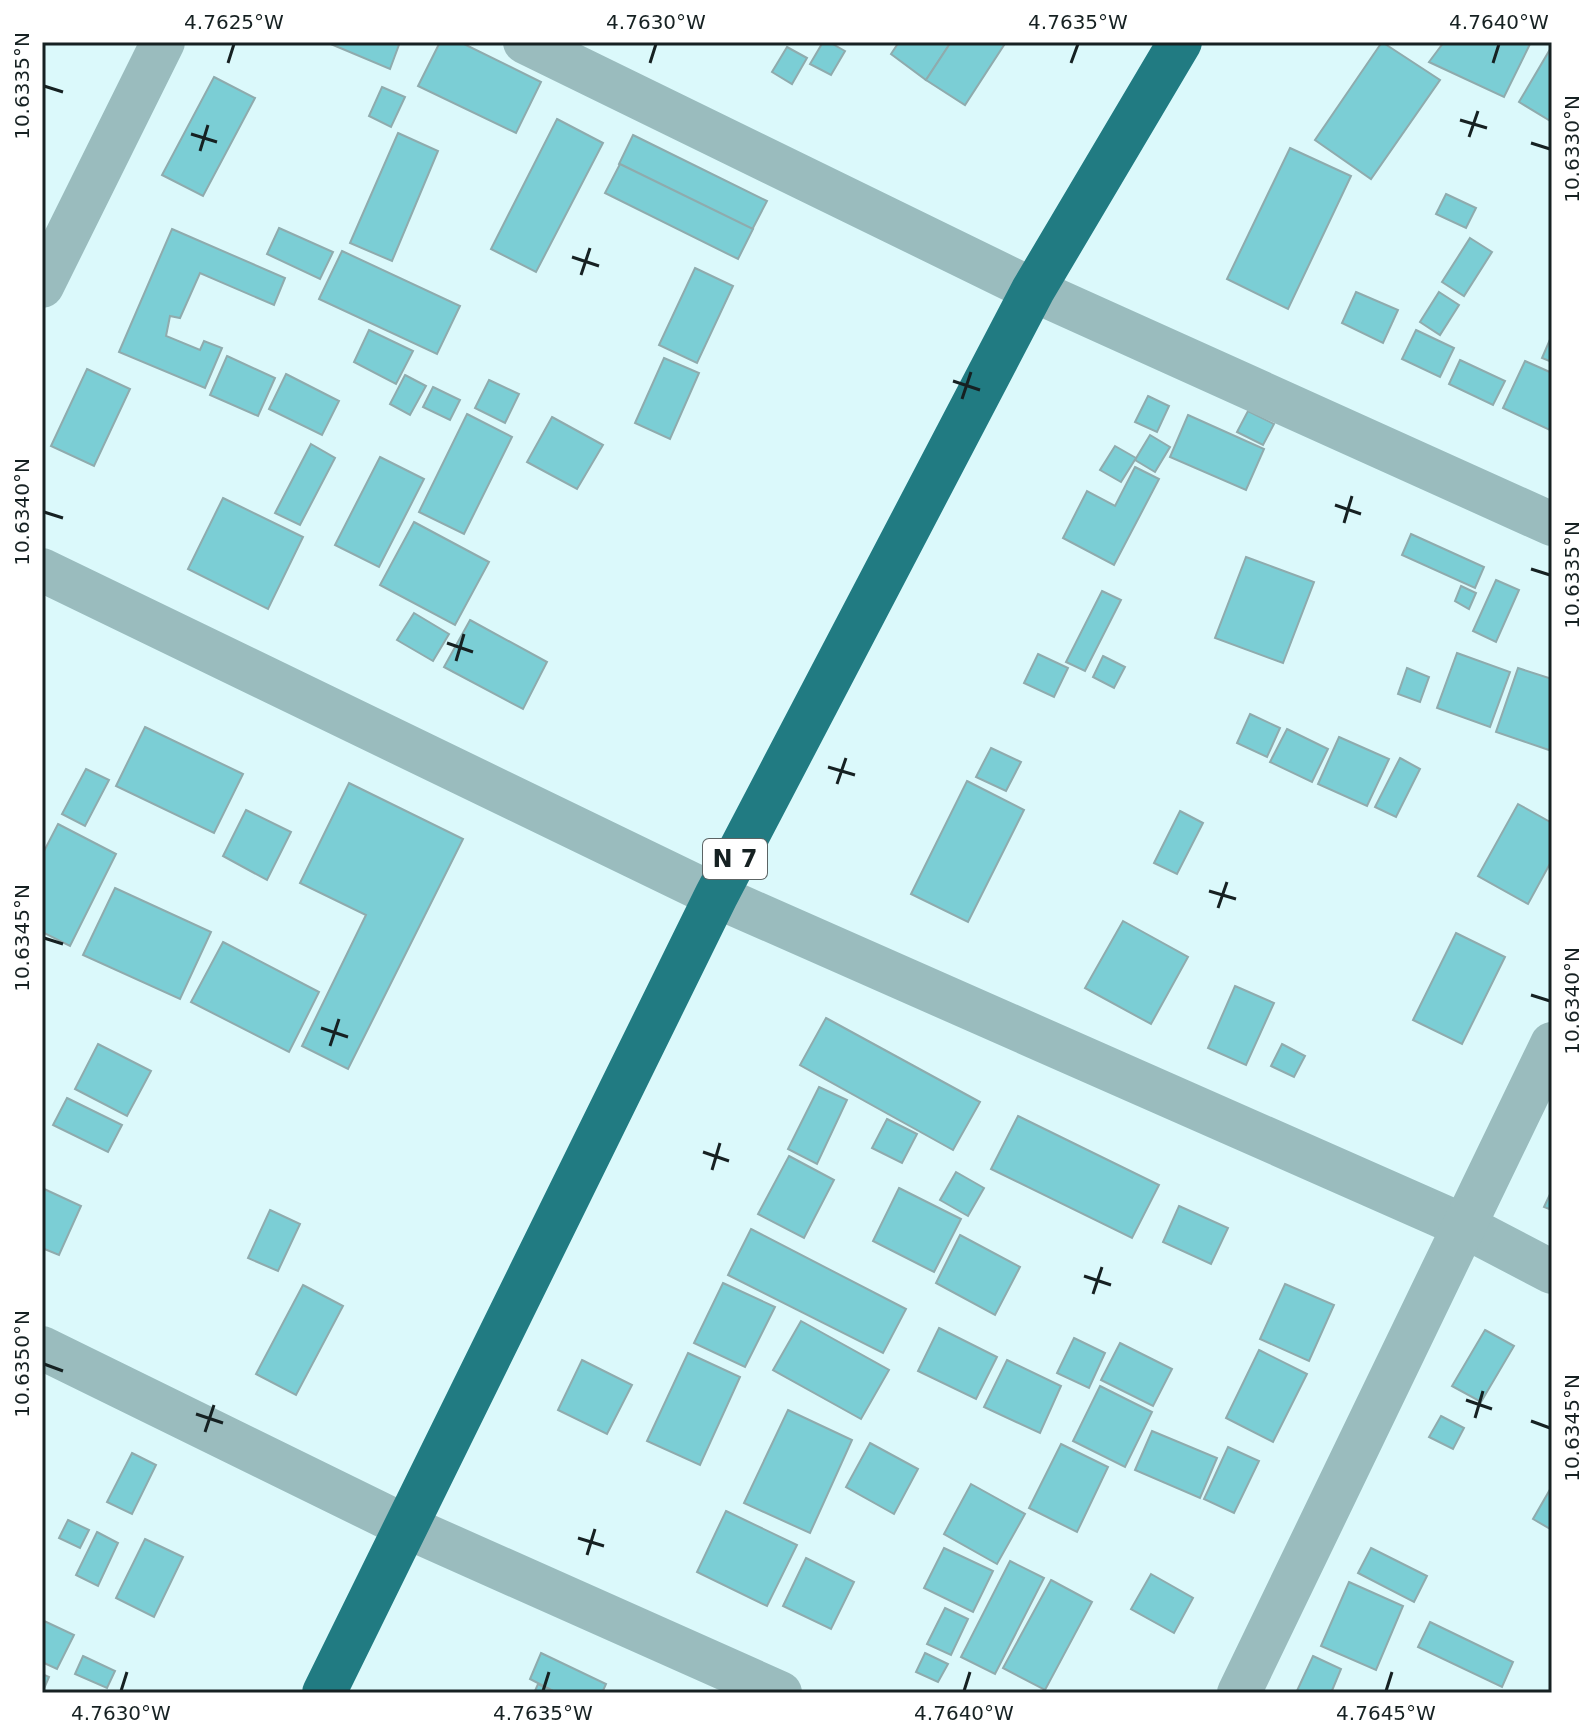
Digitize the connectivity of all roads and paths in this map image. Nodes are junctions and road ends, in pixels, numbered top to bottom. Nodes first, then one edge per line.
1 (163, 42) edge
2 (525, 42) edge
3 (1180, 42) edge
4 (42, 286) edge
5 (1033, 290) junction
6 (1552, 524) edge
7 (42, 570) edge
8 (716, 896) junction
9 (1552, 1044) edge
10 (1464, 1226) junction
11 (1552, 1272) edge
12 (42, 1348) edge
13 (407, 1527) junction
14 (324, 1693) edge
15 (780, 1693) edge
16 (1239, 1693) edge

1 - 4 street
2 - 5 street
3 - 5 highway, N 7
5 - 6 street
5 - 8 highway, N 7
7 - 8 street
8 - 10 street
8 - 13 highway, N 7
9 - 10 street
10 - 11 street
10 - 16 street
12 - 13 street
13 - 14 highway, N 7
13 - 15 street

